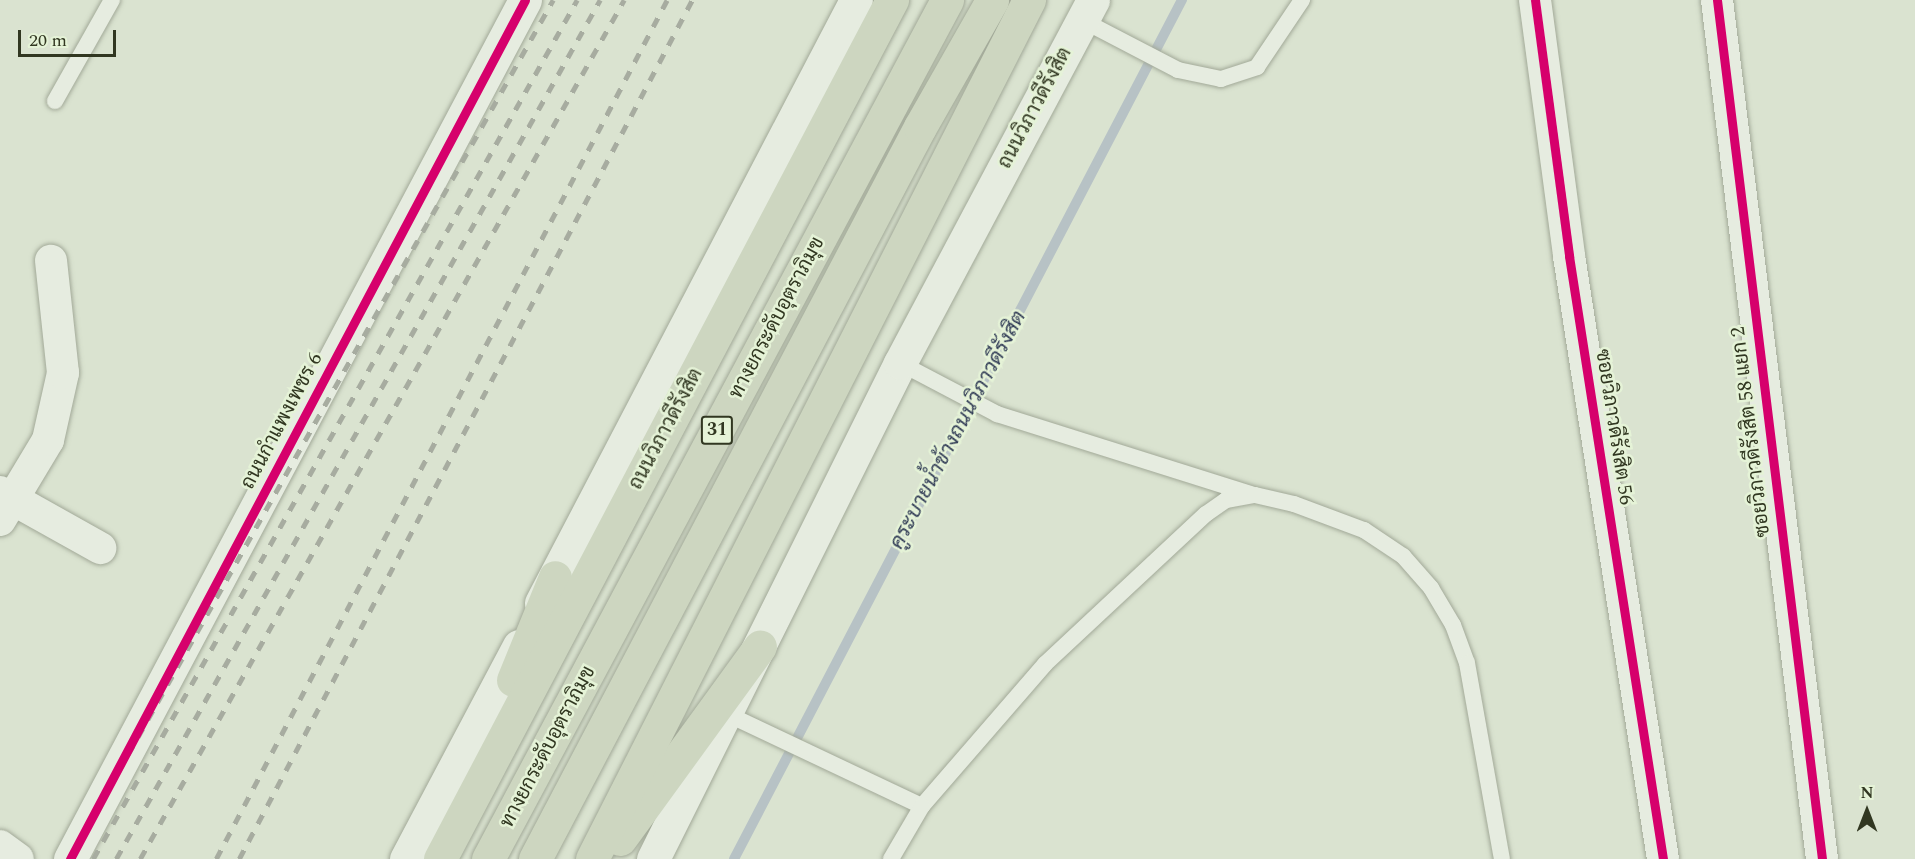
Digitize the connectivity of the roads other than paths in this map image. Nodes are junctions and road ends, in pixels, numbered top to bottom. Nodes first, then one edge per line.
1 (112, 0) edge
2 (525, 0) edge
3 (856, 0) edge
4 (892, 0) edge
5 (946, 0) edge
6 (992, 0) edge
7 (1029, 0) edge
8 (1302, 0) edge
9 (1535, 0) edge
10 (1717, 0) edge
11 (1087, 10) edge
12 (55, 100) dead end
13 (51, 261) dead end
14 (900, 363) junction
15 (1255, 495) junction
16 (4, 504) edge
17 (100, 548) dead end
18 (555, 577) junction
19 (760, 646) junction
20 (725, 713) junction
21 (922, 806) junction
22 (0, 846) edge
23 (440, 858) edge
24 (18, 859) edge
25 (70, 859) edge
26 (406, 859) edge
27 (488, 859) edge
28 (535, 859) edge
29 (592, 859) edge
30 (605, 859) edge
31 (653, 859) edge
32 (891, 859) edge
33 (1502, 859) edge
34 (1663, 859) edge
35 (1822, 859) edge

1 - 12 lane
2 - 25 main road, ถนนกำแพงเพชร 6
3 - 18 main road, ถนนวิภาวดีรังสิต
4 - 23 highway, ถนนวิภาวดีรังสิต / 31
5 - 27 highway, ทางยกระดับอุตราภิมุข / 31
6 - 28 highway, ทางยกระดับอุตราภิมุข / 31
7 - 29 highway
8 - 11 lane
9 - 34 street, ซอยวิภาวดีรังสิต 56
10 - 35 street, ซอยวิภาวดีรังสิต 58 แยก 2
11 - 14 main road, ถนนวิภาวดีรังสิต
13 - 16 street
14 - 15 lane
14 - 19 main road, ถนนวิภาวดีรังสิต
15 - 21 lane
15 - 33 lane
16 - 17 street
18 - 23 highway
18 - 26 main road, ถนนวิภาวดีรังสิต
19 - 20 main road, ถนนวิภาวดีรังสิต
19 - 30 highway
20 - 21 lane
20 - 31 main road, ถนนวิภาวดีรังสิต
21 - 32 lane
22 - 24 street

